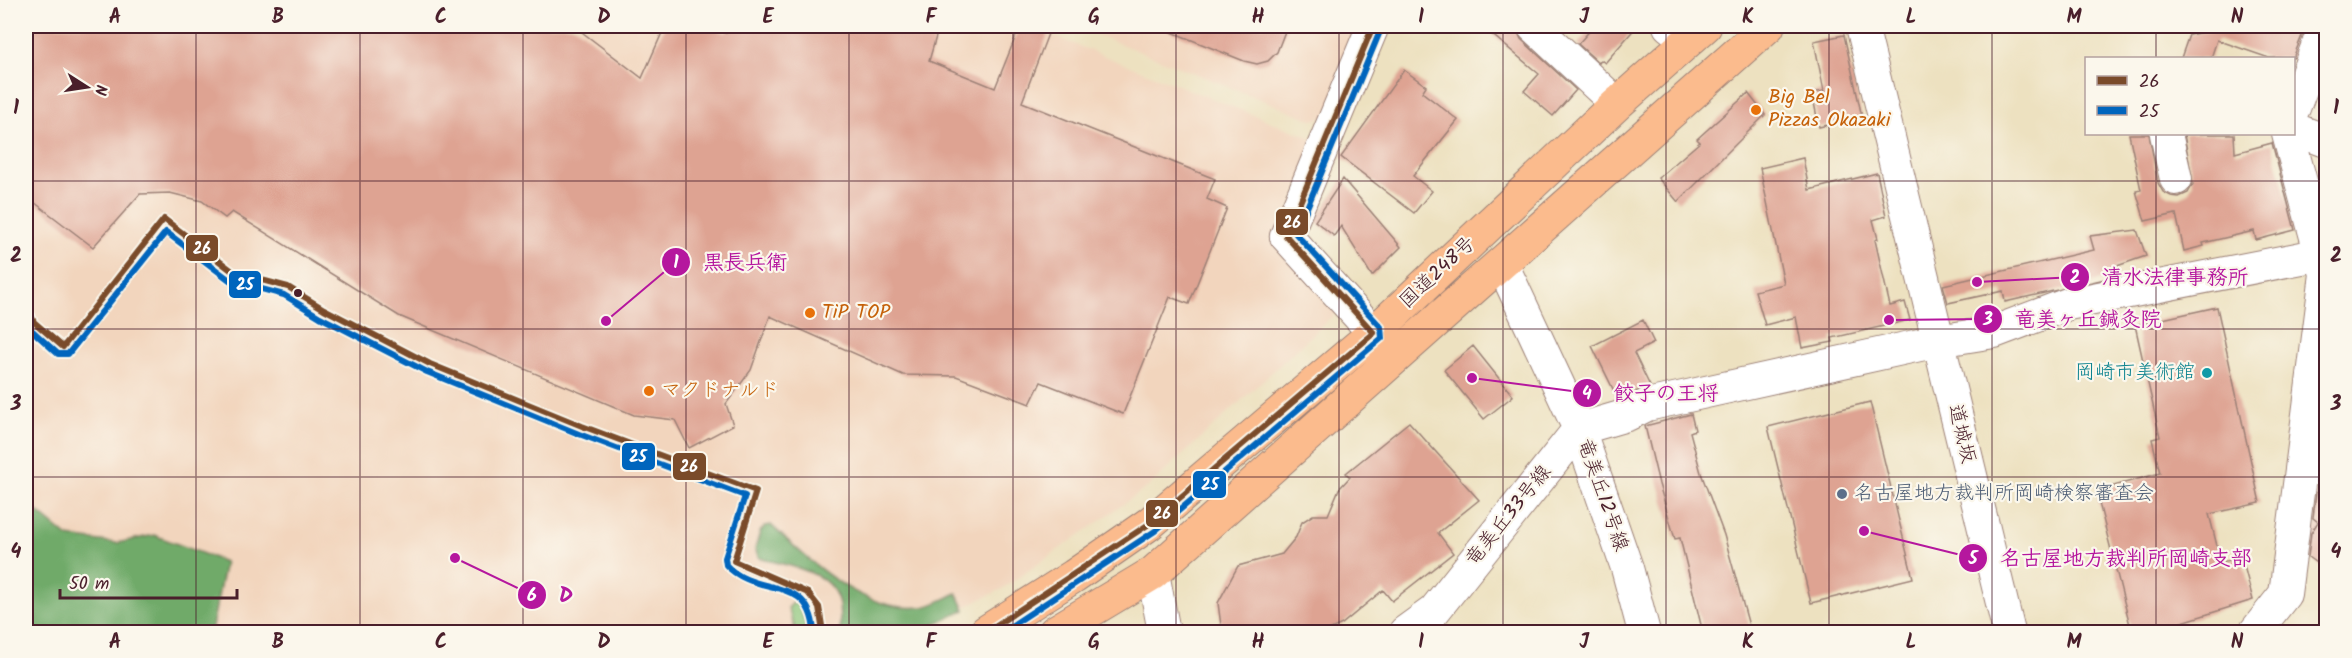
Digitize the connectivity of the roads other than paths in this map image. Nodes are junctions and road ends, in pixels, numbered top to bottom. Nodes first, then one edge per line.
1 (1373, 26) edge
2 (1534, 26) edge
3 (1768, 26) edge
4 (1862, 26) edge
5 (2325, 26) edge
6 (1687, 31) edge
7 (1617, 104) junction
8 (2295, 105) edge
9 (2295, 129) edge
10 (2166, 135) edge
11 (2288, 135) edge
12 (2326, 141) edge
13 (2176, 178) dead end
14 (2324, 255) edge
15 (1502, 264) junction
16 (1374, 333) junction
17 (1938, 341) junction
18 (1579, 429) junction
19 (1153, 573) junction
20 (1437, 622) edge
21 (986, 633) edge
22 (1055, 633) edge
23 (1164, 633) edge
24 (1405, 633) edge
25 (1644, 633) edge
26 (2009, 633) edge
27 (2255, 633) edge

1 - 16 street
2 - 7 street
3 - 15 highway, 国道248号
4 - 17 street, 道城坂
5 - 8 street
6 - 7 highway, 国道248号
7 - 16 highway, 国道248号
9 - 12 street
10 - 13 street
11 - 14 street
14 - 17 street
14 - 27 street
15 - 18 street, 竜美丘12号線
15 - 19 highway, 国道248号
16 - 21 highway, 国道248号
17 - 18 street
17 - 26 street, 道城坂
18 - 20 street, 竜美丘33号線
18 - 25 street, 竜美丘12号線
19 - 22 highway, 国道248号
19 - 23 street
20 - 24 street, 竜美丘33号線

